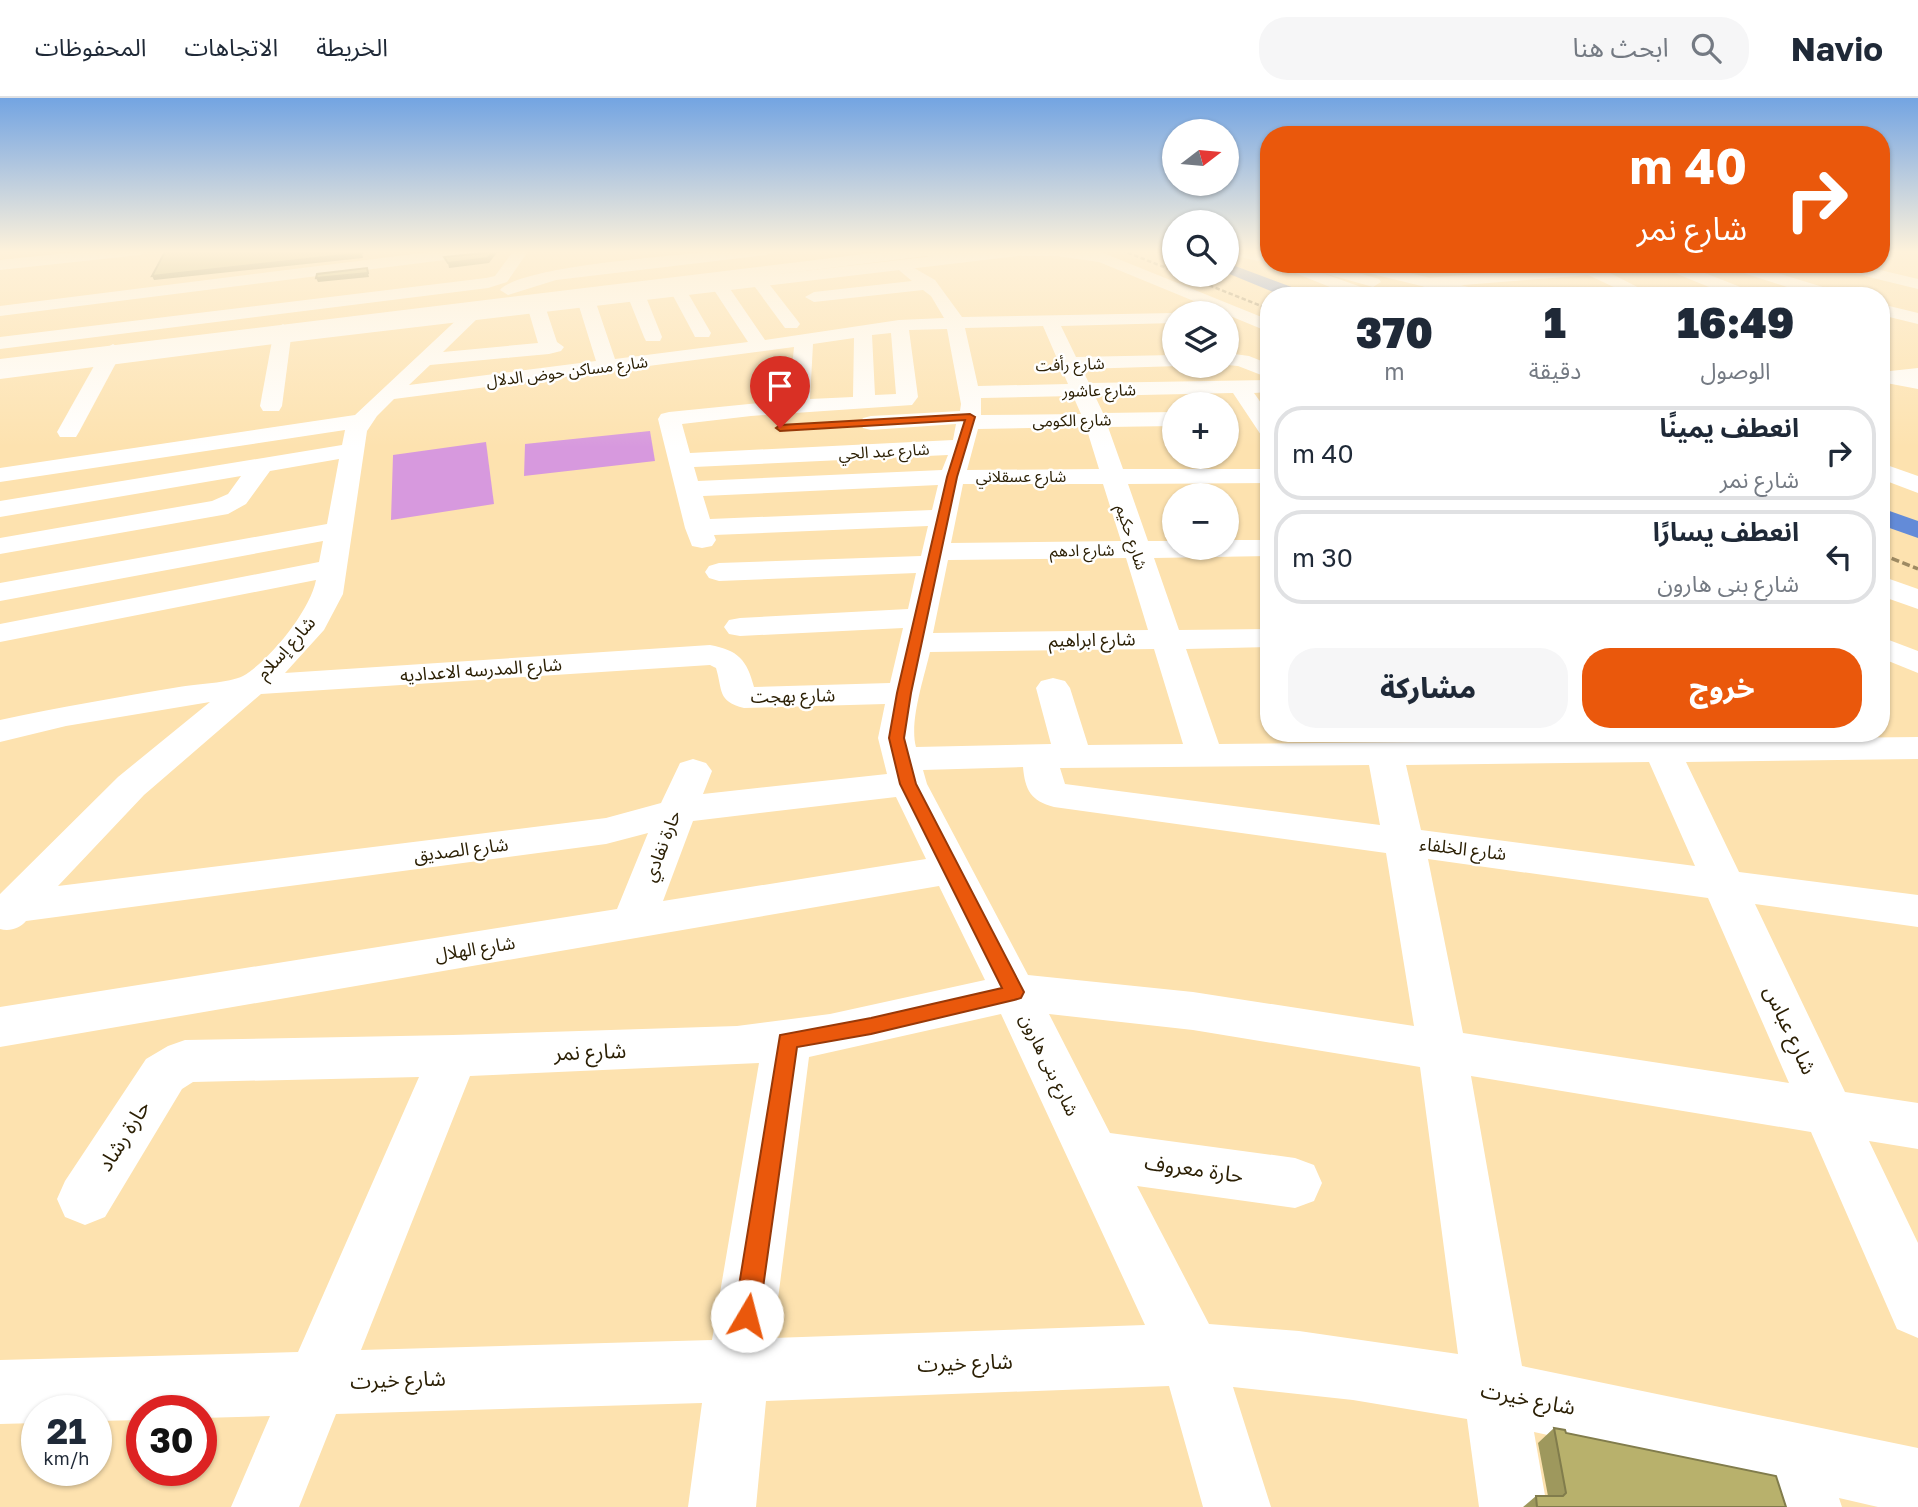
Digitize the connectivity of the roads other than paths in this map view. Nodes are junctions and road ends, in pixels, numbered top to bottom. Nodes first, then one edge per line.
1 (216, 316) edge
2 (377, 316) edge
3 (402, 316) edge
4 (402, 316) edge
5 (477, 316) edge
6 (539, 316) edge
7 (594, 316) edge
8 (642, 316) edge
9 (692, 316) edge
10 (739, 316) edge
11 (785, 316) edge
12 (935, 316) edge
13 (936, 316) edge
14 (1023, 316) edge
15 (1239, 322) edge
16 (1239, 323) edge
17 (899, 325) junction
18 (1260, 326) edge
19 (747, 328) junction
20 (1053, 329) junction
21 (1260, 329) edge
22 (798, 332) junction
23 (702, 333) junction
24 (854, 333) junction
25 (282, 334) junction
26 (23, 339) junction
27 (0, 342) edge
28 (607, 342) junction
29 (1155, 344) edge
30 (549, 348) junction
31 (56, 354) junction
32 (110, 355) junction
33 (0, 356) edge
34 (686, 356) junction
35 (424, 360) junction
36 (1239, 360) edge
37 (758, 364) junction
38 (1056, 364) junction
39 (0, 365) edge
40 (1260, 365) edge
41 (608, 366) junction
42 (0, 372) edge
43 (1918, 374) edge
44 (1890, 376) edge
45 (1890, 378) edge
46 (1918, 383) edge
47 (1260, 386) edge
48 (1239, 387) junction
49 (1179, 388) junction
50 (1082, 390) junction
51 (387, 394) junction
52 (864, 403) junction
53 (271, 406) dead end
54 (799, 406) junction
55 (751, 409) junction
56 (967, 413) junction
57 (695, 415) junction
58 (1162, 419) edge
59 (1095, 420) junction
60 (1256, 422) edge
61 (68, 432) dead end
62 (672, 434) junction
63 (357, 435) junction
64 (680, 461) junction
65 (1890, 462) edge
66 (262, 465) junction
67 (1918, 472) edge
68 (1890, 474) edge
69 (0, 475) edge
70 (1112, 476) junction
71 (1260, 476) edge
72 (1890, 479) edge
73 (1918, 487) edge
74 (689, 489) junction
75 (0, 509) edge
76 (339, 530) junction
77 (939, 544) junction
78 (0, 546) edge
79 (1260, 548) edge
80 (1136, 550) junction
81 (333, 568) junction
82 (719, 572) dead end
83 (1890, 589) edge
84 (0, 592) edge
85 (1918, 600) edge
86 (740, 627) dead end
87 (918, 630) junction
88 (0, 633) edge
89 (1260, 638) edge
90 (1166, 639) junction
91 (1890, 650) edge
92 (710, 656) joint
93 (1918, 663) edge
94 (252, 685) junction
95 (1053, 688) dead end
96 (904, 693) junction
97 (0, 730) edge
98 (1824, 742) edge
99 (1852, 742) edge
100 (1477, 743) edge
101 (1662, 750) junction
102 (1917, 750) edge
103 (1385, 754) junction
104 (1056, 756) junction
105 (1205, 756) junction
106 (693, 771) dead end
107 (904, 772) junction
108 (675, 811) junction
109 (1405, 842) junction
110 (950, 870) junction
111 (1723, 883) junction
112 (1918, 911) edge
113 (6, 915) edge
114 (633, 922) junction
115 (1014, 992) junction
116 (0, 1027) edge
117 (788, 1041) junction
118 (1442, 1051) junction
119 (453, 1056) junction
120 (164, 1074) joint
121 (1827, 1111) junction
122 (1918, 1126) edge
123 (1094, 1155) junction
124 (1295, 1182) dead end
125 (85, 1199) dead end
126 (1918, 1308) edge
127 (1191, 1354) junction
128 (738, 1371) junction
129 (316, 1383) junction
130 (0, 1391) edge
131 (1495, 1392) junction
132 (1798, 1480) edge
133 (1918, 1482) edge
134 (265, 1507) edge
135 (722, 1507) edge
136 (1237, 1507) edge
137 (1513, 1507) edge

1 - 26 main road
2 - 31 main road
3 - 25 main road
4 - 25 main road
5 - 35 main road
6 - 30 main road
7 - 28 main road
8 - 23 main road
9 - 23 main road
10 - 19 main road
11 - 22 main road
12 - 17 main road, شارع مساكن حوض الدلال
13 - 56 main road, شارع بنى هارون
14 - 20 main road
15 - 18 main road
16 - 21 main road
17 - 24 main road, شارع مساكن حوض الدلال
17 - 52 main road
19 - 22 main road
19 - 23 main road
19 - 37 main road
20 - 29 main road
20 - 38 main road, شارع حكيم
22 - 24 main road, شارع مساكن حوض الدلال
22 - 37 main road, شارع مساكن حوض الدلال
22 - 54 main road
24 - 52 main road
25 - 32 main road
25 - 53 main road
26 - 27 main road
26 - 31 main road
28 - 30 main road
28 - 41 main road
29 - 38 main road, شارع رأفت
29 - 49 main road
30 - 35 main road
31 - 32 main road
31 - 33 main road
31 - 39 main road
31 - 42 main road
32 - 42 main road
32 - 61 main road
34 - 37 main road, شارع مساكن حوض الدلال
34 - 41 main road, شارع مساكن حوض الدلال
34 - 57 main road
35 - 51 main road
36 - 40 main road
37 - 55 main road
38 - 50 main road, شارع حكيم
41 - 51 main road, شارع مساكن حوض الدلال
43 - 44 main road
45 - 46 main road
47 - 48 main road, شارع عاشور
48 - 49 main road, شارع عاشور
48 - 60 main road
49 - 50 main road, شارع عاشور
50 - 56 main road, شارع عاشور
50 - 59 main road, شارع حكيم
51 - 63 main road
52 - 54 main road
54 - 55 main road
55 - 57 main road
56 - 59 main road, شارع الكومى
56 - 62 main road, شارع الكومى
56 - 64 main road, شارع عبد الحي
56 - 70 main road, شارع عسقلاني
56 - 74 main road, شارع عسقلاني
56 - 77 main road, شارع بنى هارون
57 - 62 main road
58 - 59 main road, شارع الكومى
59 - 70 main road, شارع حكيم
62 - 64 main road
63 - 66 main road
63 - 69 main road
63 - 76 main road, شارع إسلام
64 - 74 main road
65 - 67 main road
66 - 75 main road
66 - 78 main road
68 - 73 main road
70 - 71 main road, شارع عسقلاني
70 - 80 main road, شارع حكيم
72 - 73 main road
74 - 77 main road
76 - 81 main road, شارع إسلام
76 - 84 main road
77 - 80 main road, شارع ادهم
77 - 82 main road
77 - 87 main road, شارع بنى هارون
79 - 80 main road, شارع ادهم
80 - 90 main road, شارع حكيم
81 - 88 main road
81 - 94 main road, شارع إسلام
83 - 85 main road
86 - 87 main road, شارع ابراهيم
87 - 90 main road, شارع ابراهيم
87 - 96 main road, شارع بنى هارون
89 - 90 main road, شارع ابراهيم
90 - 105 main road, شارع حكيم
91 - 93 main road
92 - 94 main road, شارع المدرسه الاعداديه
92 - 96 main road, شارع بهجت
94 - 97 main road, شارع المدرسه الاعداديه
94 - 113 main road, شارع إسلام
95 - 104 main road, شارع الخلفاء
96 - 107 main road, شارع بنى هارون
98 - 101 main road, شارع الصديق
99 - 102 main road, شارع الصديق
100 - 101 main road, شارع الصديق
100 - 103 main road, شارع الصديق
101 - 111 main road, شارع عباس
103 - 105 main road, شارع الصديق
103 - 109 main road
104 - 105 main road, شارع الصديق
104 - 107 main road, شارع الصديق
104 - 109 main road, شارع الخلفاء
106 - 108 main road, حارة نفادي
107 - 108 main road, شارع الصديق
107 - 110 main road, شارع بنى هارون
108 - 113 main road, شارع الصديق
108 - 114 main road, حارة نفادي
109 - 111 main road, شارع الخلفاء
109 - 118 main road
110 - 114 main road, شارع الهلال
110 - 115 main road, شارع بنى هارون
111 - 112 main road, شارع الخلفاء
111 - 121 main road, شارع عباس
114 - 116 main road, شارع الهلال
115 - 117 main road, شارع نمر
115 - 118 main road, شارع نمر
115 - 123 main road, شارع بنى هارون
117 - 119 main road, شارع نمر
117 - 128 main road
118 - 121 main road, شارع نمر
118 - 131 main road
119 - 120 main road, شارع نمر
119 - 129 main road
120 - 125 main road, حارة رشاد
121 - 122 main road, شارع نمر
121 - 126 main road, شارع عباس
123 - 124 main road, حارة معروف
123 - 127 main road, شارع بنى هارون
127 - 128 main road, شارع خيرت
127 - 131 main road, شارع خيرت
127 - 136 main road, شارع بنى هارون
128 - 129 main road, شارع خيرت
128 - 135 main road
129 - 130 main road, شارع خيرت
129 - 134 main road
131 - 132 main road, شارع خيرت
131 - 137 main road
132 - 133 main road, شارع خيرت

